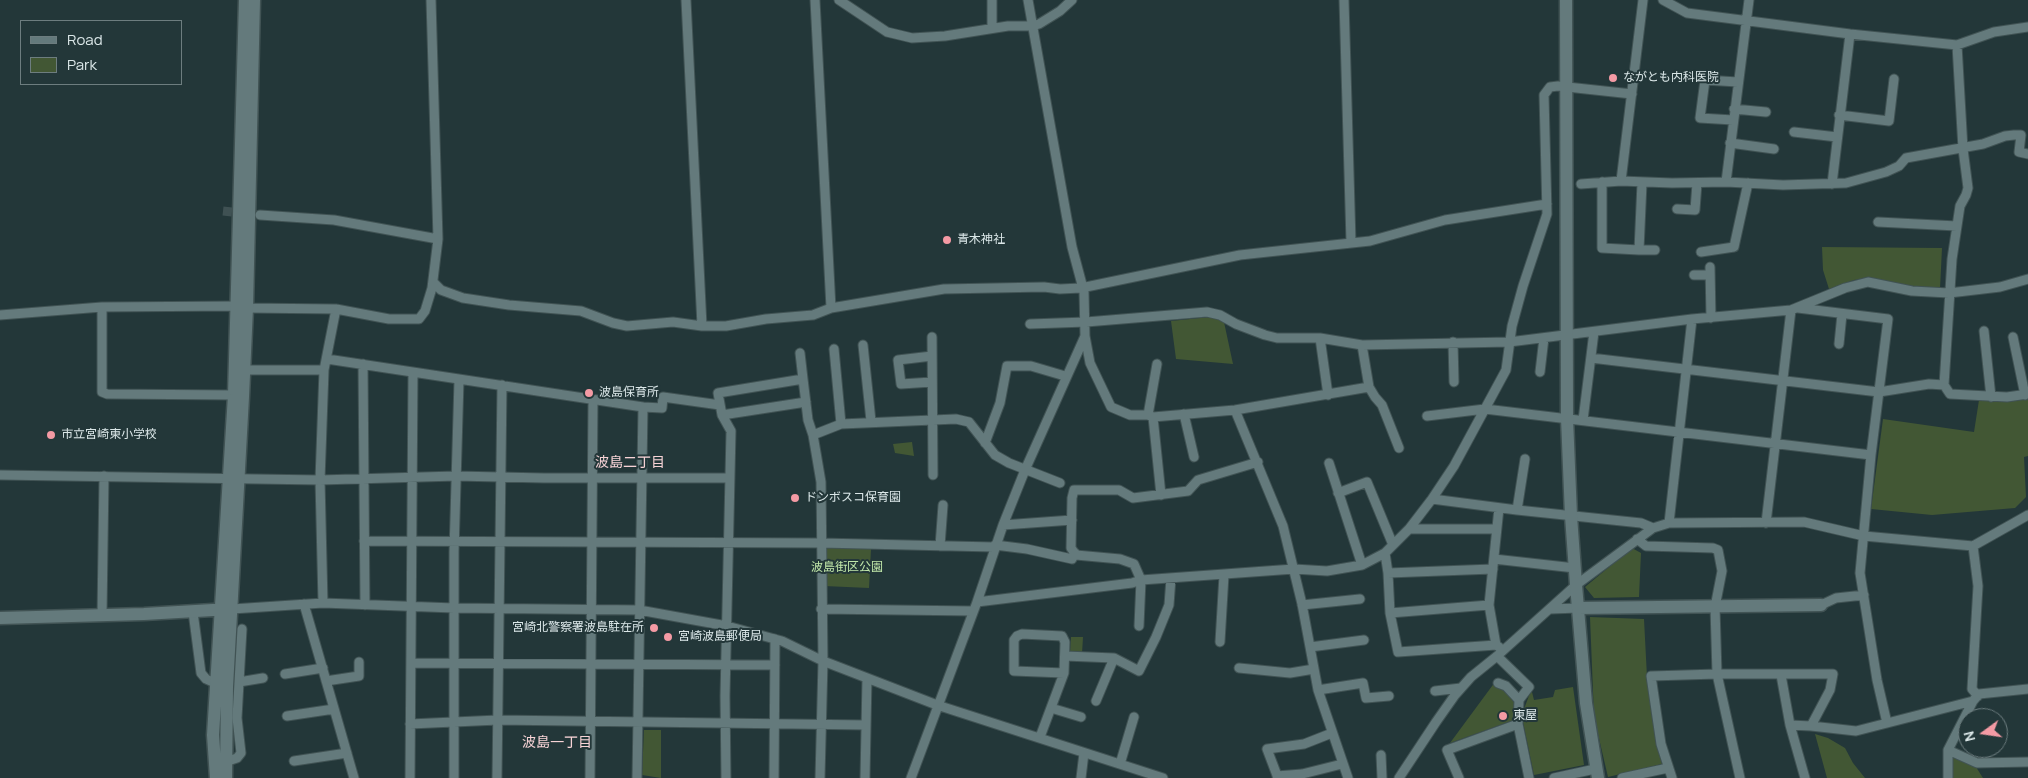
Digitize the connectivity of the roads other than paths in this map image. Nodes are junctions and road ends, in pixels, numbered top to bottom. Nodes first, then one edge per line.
1 (245, 0) edge
2 (254, 0) edge
3 (431, 0) edge
4 (686, 0) edge
5 (815, 0) edge
6 (839, 0) edge
7 (992, 0) edge
8 (1028, 0) edge
9 (1072, 0) edge
10 (1344, 0) edge
11 (1566, 0) edge
12 (1643, 0) edge
13 (1663, 0) edge
14 (1749, 0) edge
15 (1746, 21) junction
16 (1032, 26) junction
17 (2028, 27) edge
18 (992, 28) junction
19 (1850, 34) junction
20 (1957, 44) junction
21 (1894, 79) dead end
22 (1738, 82) junction
23 (1566, 86) junction
24 (1632, 94) junction
25 (1734, 109) junction
26 (1766, 112) dead end
27 (1839, 115) junction
28 (1733, 120) junction
29 (1794, 132) dead end
30 (1837, 137) junction
31 (1730, 143) junction
32 (1963, 148) junction
33 (1774, 149) dead end
34 (2028, 154) edge
35 (1621, 181) junction
36 (1602, 182) junction
37 (1642, 182) junction
38 (1726, 182) junction
39 (1697, 183) junction
40 (1748, 183) junction
41 (1581, 184) dead end
42 (1832, 184) junction
43 (1547, 204) junction
44 (1677, 210) dead end
45 (260, 214) tunnel mouth
46 (1878, 222) dead end
47 (1957, 226) junction
48 (438, 239) junction
49 (1351, 242) junction
50 (1639, 250) junction
51 (1655, 250) dead end
52 (1701, 252) dead end
53 (1694, 275) dead end
54 (2028, 279) edge
55 (433, 282) junction
56 (1081, 288) junction
57 (1949, 293) junction
58 (102, 307) junction
59 (241, 307) junction
60 (831, 308) junction
61 (1794, 309) junction
62 (336, 310) junction
63 (1842, 314) junction
64 (0, 315) edge
65 (1711, 318) junction
66 (1692, 319) junction
67 (1086, 322) junction
68 (1030, 324) dead end
69 (702, 326) junction
70 (1984, 331) dead end
71 (1594, 332) junction
72 (1085, 336) junction
73 (1568, 336) junction
74 (2013, 336) dead end
75 (932, 337) dead end
76 (1320, 338) junction
77 (1544, 338) junction
78 (1453, 342) junction
79 (1508, 342) junction
80 (1362, 344) junction
81 (1839, 344) dead end
82 (863, 345) dead end
83 (834, 349) dead end
84 (800, 354) dead end
85 (932, 356) junction
86 (1591, 358) junction
87 (327, 359) junction
88 (363, 364) junction
89 (1157, 364) dead end
90 (1686, 369) junction
91 (244, 370) junction
92 (324, 370) junction
93 (413, 372) junction
94 (1540, 372) dead end
95 (1065, 376) junction
96 (803, 379) junction
97 (459, 380) junction
98 (1783, 381) junction
99 (932, 382) junction
100 (1454, 382) dead end
101 (502, 385) junction
102 (1944, 385) junction
103 (1368, 387) junction
104 (1879, 392) junction
105 (1328, 394) junction
106 (2027, 394) edge
107 (234, 395) junction
108 (1991, 397) junction
109 (593, 400) junction
110 (806, 402) junction
111 (720, 405) junction
112 (643, 407) junction
113 (1485, 409) junction
114 (1236, 410) junction
115 (1184, 414) junction
116 (722, 415) junction
117 (1151, 416) junction
118 (1427, 416) dead end
119 (1567, 418) junction
120 (933, 420) junction
121 (1583, 420) junction
122 (871, 421) junction
123 (841, 424) junction
124 (1679, 432) junction
125 (813, 435) junction
126 (985, 443) junction
127 (1775, 443) junction
128 (1399, 448) dead end
129 (1871, 455) junction
130 (1194, 458) dead end
131 (1524, 459) dead end
132 (1258, 462) junction
133 (1329, 463) dead end
134 (1025, 470) junction
135 (0, 475) edge
136 (933, 475) dead end
137 (104, 476) junction
138 (412, 476) junction
139 (456, 476) junction
140 (233, 477) junction
141 (500, 477) junction
142 (593, 477) junction
143 (364, 478) junction
144 (641, 478) junction
145 (730, 478) junction
146 (320, 480) junction
147 (1060, 483) dead end
148 (1338, 493) junction
149 (1160, 494) junction
150 (1432, 500) junction
151 (944, 505) dead end
152 (1499, 508) junction
153 (1517, 510) junction
154 (2028, 515) edge
155 (1571, 516) junction
156 (1072, 520) junction
157 (1669, 523) junction
158 (1766, 523) junction
159 (1003, 525) junction
160 (1653, 528) junction
161 (1496, 529) junction
162 (1409, 530) junction
163 (1864, 536) junction
164 (1638, 540) junction
165 (364, 541) junction
166 (412, 541) junction
167 (454, 541) junction
168 (500, 541) junction
169 (592, 542) junction
170 (641, 542) junction
171 (728, 543) junction
172 (822, 544) junction
173 (1393, 545) junction
174 (940, 546) junction
175 (994, 546) junction
176 (1973, 546) junction
177 (1075, 553) junction
178 (1385, 553) junction
179 (1494, 559) junction
180 (1362, 565) junction
181 (1575, 568) junction
182 (1294, 569) junction
183 (1493, 569) junction
184 (1388, 573) junction
185 (1224, 574) junction
186 (1171, 578) junction
187 (1141, 580) junction
188 (1576, 585) junction
189 (1864, 595) junction
190 (1360, 599) dead end
191 (977, 602) junction
192 (322, 603) junction
193 (304, 604) junction
194 (365, 605) junction
195 (1821, 605) joint
196 (1302, 606) junction
197 (1489, 606) junction
198 (412, 607) junction
199 (1715, 607) junction
200 (454, 608) junction
201 (1578, 608) junction
202 (227, 609) junction
203 (498, 609) junction
204 (821, 609) junction
205 (1551, 609) junction
206 (592, 610) junction
207 (639, 610) junction
208 (974, 611) junction
209 (193, 612) junction
210 (1390, 613) junction
211 (102, 615) junction
212 (0, 618) edge
213 (727, 626) junction
214 (1139, 626) dead end
215 (242, 630) dead end
216 (775, 639) junction
217 (1364, 640) dead end
218 (1220, 642) dead end
219 (1310, 646) junction
220 (1499, 650) junction
221 (1065, 656) junction
222 (1114, 658) junction
223 (823, 661) junction
224 (359, 662) dead end
225 (411, 664) junction
226 (454, 664) junction
227 (498, 664) junction
228 (591, 664) junction
229 (639, 665) junction
230 (726, 665) junction
231 (775, 665) junction
232 (323, 668) junction
233 (1239, 668) dead end
234 (1314, 669) junction
235 (1064, 672) junction
236 (285, 674) dead end
237 (1717, 674) junction
238 (1780, 674) junction
239 (263, 678) dead end
240 (867, 678) junction
241 (326, 681) junction
242 (239, 682) junction
243 (1498, 683) dead end
244 (217, 684) junction
245 (1461, 688) junction
246 (2028, 689) edge
247 (1318, 690) junction
248 (1435, 691) dead end
249 (1389, 696) dead end
250 (1976, 699) junction
251 (1096, 700) dead end
252 (1519, 700) junction
253 (937, 705) junction
254 (1051, 708) junction
255 (334, 709) junction
256 (287, 716) dead end
257 (1081, 717) dead end
258 (1134, 717) dead end
259 (498, 720) junction
260 (455, 722) junction
261 (591, 722) junction
262 (638, 723) junction
263 (1888, 723) junction
264 (410, 724) junction
265 (725, 724) junction
266 (774, 724) junction
267 (1518, 724) junction
268 (821, 725) junction
269 (866, 725) junction
270 (1790, 725) junction
271 (1811, 726) junction
272 (1332, 733) junction
273 (1040, 737) junction
274 (1948, 750) junction
275 (347, 753) junction
276 (1084, 753) junction
277 (1382, 755) dead end
278 (294, 760) dead end
279 (225, 762) junction
280 (2028, 762) edge
281 (1120, 764) junction
282 (1342, 764) junction
283 (1668, 768) junction
284 (1597, 774) edge
285 (1402, 776) edge
286 (1277, 777) edge
287 (216, 778) edge
288 (226, 778) edge
289 (354, 778) edge
290 (410, 778) edge
291 (454, 778) edge
292 (497, 778) edge
293 (590, 778) edge
294 (638, 778) edge
295 (726, 778) edge
296 (774, 778) edge
297 (820, 778) edge
298 (865, 778) edge
299 (911, 778) edge
300 (1081, 778) edge
301 (1163, 778) edge
302 (1348, 778) edge
303 (1382, 778) edge
304 (1459, 778) edge
305 (1529, 778) edge
306 (1554, 778) edge
307 (1622, 778) edge
308 (1672, 778) edge
309 (1740, 778) edge
310 (1805, 778) edge
311 (1948, 778) edge

1 - 59 street
2 - 59 street
3 - 48 street
4 - 69 street
5 - 60 street
6 - 18 street
7 - 18 street
8 - 16 street
9 - 16 street
10 - 49 street
11 - 23 street
12 - 24 street
13 - 15 street
14 - 15 street
15 - 19 street
15 - 22 street
16 - 18 street
16 - 56 street
17 - 20 street
19 - 20 street
19 - 27 street
20 - 32 street
21 - 27 street
22 - 25 street
22 - 28 street
23 - 24 street
23 - 43 street
23 - 73 street
24 - 35 street
25 - 26 street
25 - 28 street
27 - 30 street
28 - 31 street
29 - 30 street
30 - 42 street
31 - 33 street
31 - 38 street
32 - 34 street
32 - 42 street
32 - 47 street
35 - 36 street
35 - 37 street
36 - 41 street
36 - 50 street
37 - 39 street
37 - 50 street
38 - 39 street
38 - 40 street
39 - 44 street
40 - 42 street
40 - 52 street
43 - 49 street
43 - 79 street
45 - 48 street
46 - 47 street
47 - 57 street
48 - 55 street
49 - 56 street
50 - 51 street
53 - 65 street
54 - 57 street
55 - 62 street
55 - 69 street
56 - 60 street
56 - 67 street
57 - 61 street
57 - 102 street
58 - 59 street
58 - 64 street
58 - 107 street
59 - 62 street
59 - 91 street
59 - 107 street
60 - 69 street
61 - 63 street
61 - 65 street
61 - 98 street
62 - 87 street
63 - 81 street
63 - 104 street
65 - 66 street
66 - 71 street
66 - 90 street
67 - 68 street
67 - 72 street
67 - 76 street
70 - 108 street
71 - 73 street
71 - 86 street
72 - 95 street
72 - 117 street
73 - 77 street
73 - 119 street
74 - 106 street
75 - 85 street
76 - 80 street
76 - 105 street
77 - 79 street
77 - 94 street
78 - 79 street
78 - 80 street
78 - 100 street
79 - 113 street
80 - 103 street
82 - 122 street
83 - 123 street
84 - 96 street
85 - 99 street
85 - 99 street
86 - 90 street
86 - 121 street
87 - 88 street
87 - 92 street
88 - 93 street
88 - 143 street
89 - 117 street
90 - 98 street
90 - 124 street
91 - 92 street
91 - 140 street
92 - 146 street
93 - 97 street
93 - 138 street
95 - 126 street
95 - 134 street
96 - 110 street
96 - 111 street
97 - 101 street
97 - 139 street
98 - 104 street
98 - 127 street
99 - 120 street
101 - 109 street
101 - 141 street
102 - 104 street
102 - 108 street
103 - 105 street
103 - 128 street
104 - 129 street
105 - 114 street
106 - 108 street
107 - 140 street
109 - 112 street
109 - 142 street
110 - 116 street
110 - 125 street
111 - 112 street
111 - 116 street
112 - 144 street
113 - 118 street
113 - 119 street
113 - 150 street
114 - 115 street
114 - 132 street
115 - 117 street
115 - 130 street
116 - 145 street
117 - 149 street
119 - 121 street
119 - 155 street
120 - 122 street
120 - 126 street
120 - 136 street
121 - 124 street
122 - 123 street
123 - 125 street
124 - 127 street
124 - 157 street
125 - 172 street
126 - 134 street
127 - 129 street
127 - 158 street
129 - 163 street
131 - 153 street
132 - 149 street
132 - 182 street
133 - 148 street
134 - 147 street
134 - 159 street
135 - 137 street
137 - 140 street
137 - 211 street
138 - 139 street
138 - 143 street
138 - 166 street
139 - 141 street
139 - 167 street
140 - 146 street
140 - 202 street
141 - 142 street
141 - 168 street
142 - 144 street
142 - 169 street
143 - 146 street
143 - 165 street
144 - 145 street
144 - 170 street
145 - 171 street
146 - 192 street
148 - 173 street
148 - 180 street
149 - 156 street
150 - 152 street
150 - 162 street
151 - 174 street
152 - 153 street
152 - 161 street
153 - 155 street
154 - 176 street
155 - 160 street
155 - 181 street
156 - 159 street
156 - 177 street
157 - 158 street
157 - 160 street
158 - 163 street
159 - 175 street
160 - 164 street
161 - 162 street
161 - 179 street
162 - 173 street
163 - 176 street
163 - 189 street
164 - 188 street
164 - 199 street
165 - 166 street
165 - 194 street
166 - 167 street
166 - 198 street
167 - 168 street
167 - 200 street
168 - 169 street
168 - 203 street
169 - 170 street
169 - 206 street
170 - 171 street
170 - 207 street
171 - 172 street
171 - 213 street
172 - 174 street
172 - 204 street
173 - 178 street
174 - 175 street
175 - 177 street
175 - 191 street
176 - 250 street
177 - 187 street
178 - 180 street
178 - 184 street
179 - 181 street
179 - 183 street
180 - 182 street
181 - 188 street
182 - 185 street
182 - 196 street
183 - 184 street
183 - 197 street
184 - 210 street
185 - 186 street
185 - 218 street
186 - 187 street
186 - 222 street
187 - 191 street
187 - 214 street
188 - 201 street
188 - 205 street
189 - 195 street
189 - 263 street
190 - 196 street
191 - 208 street
192 - 193 street
192 - 194 street
193 - 202 street
193 - 232 street
194 - 198 street
195 - 199 street
196 - 219 street
197 - 210 street
197 - 220 street
198 - 200 street
198 - 225 street
199 - 201 street
199 - 237 street
200 - 203 street
200 - 226 street
201 - 205 street
201 - 284 street
202 - 209 street
202 - 244 street
202 - 279 street
203 - 206 street
203 - 227 street
204 - 208 street
204 - 223 street
205 - 220 street
206 - 207 street
206 - 228 street
207 - 213 street
207 - 229 street
208 - 253 street
209 - 211 street
209 - 244 street
210 - 220 street
211 - 212 street
213 - 216 street
213 - 230 street
215 - 242 street
216 - 223 street
216 - 231 street
217 - 219 street
219 - 234 street
220 - 245 street
220 - 252 street
221 - 222 street
221 - 235 street
221 - 235 street
222 - 251 street
223 - 240 street
223 - 268 street
224 - 241 street
225 - 226 street
225 - 264 street
226 - 227 street
226 - 260 street
227 - 228 street
227 - 259 street
228 - 229 street
228 - 261 street
229 - 230 street
229 - 262 street
230 - 231 street
230 - 265 street
231 - 266 street
232 - 236 street
232 - 241 street
233 - 234 street
234 - 247 street
235 - 254 street
237 - 238 street
237 - 283 street
237 - 309 street
238 - 270 street
238 - 271 street
239 - 242 street
240 - 253 street
240 - 269 street
241 - 255 street
242 - 279 street
243 - 252 street
244 - 287 street
245 - 248 street
245 - 285 street
246 - 250 street
247 - 249 street
247 - 272 street
250 - 263 street
250 - 274 street
252 - 267 street
253 - 273 street
253 - 299 street
254 - 257 street
254 - 273 street
255 - 256 street
255 - 275 street
258 - 281 street
259 - 260 street
259 - 261 street
259 - 292 street
260 - 264 street
260 - 291 street
261 - 262 street
261 - 293 street
262 - 265 street
262 - 294 street
263 - 271 street
264 - 290 street
265 - 266 street
265 - 295 street
266 - 268 street
266 - 296 street
267 - 304 street
267 - 305 street
268 - 269 street
268 - 297 street
269 - 298 street
270 - 271 street
270 - 310 street
272 - 282 street
272 - 286 street
273 - 276 street
274 - 280 street
274 - 311 street
275 - 278 street
275 - 289 street
276 - 281 street
276 - 300 street
277 - 303 street
279 - 288 street
281 - 301 street
282 - 286 street
282 - 302 street
283 - 307 street
283 - 308 street
284 - 306 street

